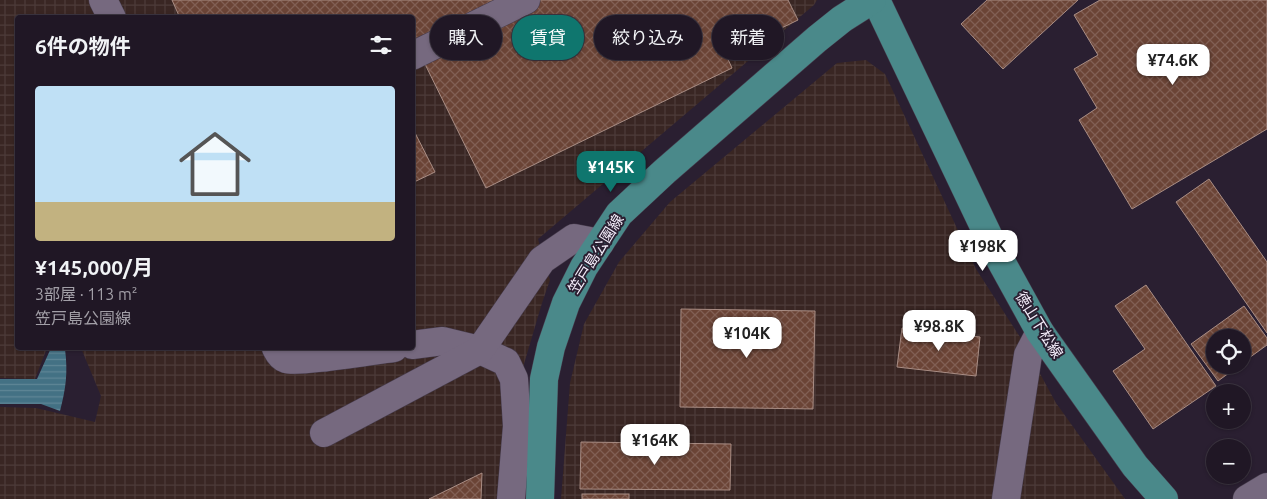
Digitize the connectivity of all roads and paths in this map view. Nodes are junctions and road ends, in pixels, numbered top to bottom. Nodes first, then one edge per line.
1 (103, 0) edge
2 (526, 0) edge
3 (872, 0) edge
4 (876, 0) edge
5 (110, 15) edge
6 (415, 55) edge
7 (600, 243) junction
8 (1040, 332) junction
9 (415, 345) edge
10 (277, 350) edge
11 (378, 350) edge
12 (480, 350) junction
13 (324, 433) dead end
14 (1267, 486) edge
15 (511, 499) edge
16 (540, 499) edge
17 (1006, 499) edge
18 (1164, 499) edge
19 (1247, 499) edge

1 - 5 street
2 - 6 street
3 - 7 main road, 笠戸島公園線
4 - 8 main road, 徳山下松線
7 - 12 street
7 - 16 main road, 笠戸島公園線
8 - 17 street
8 - 18 main road, 徳山下松線
9 - 12 street
10 - 11 street
12 - 13 street
12 - 15 street
14 - 19 street

